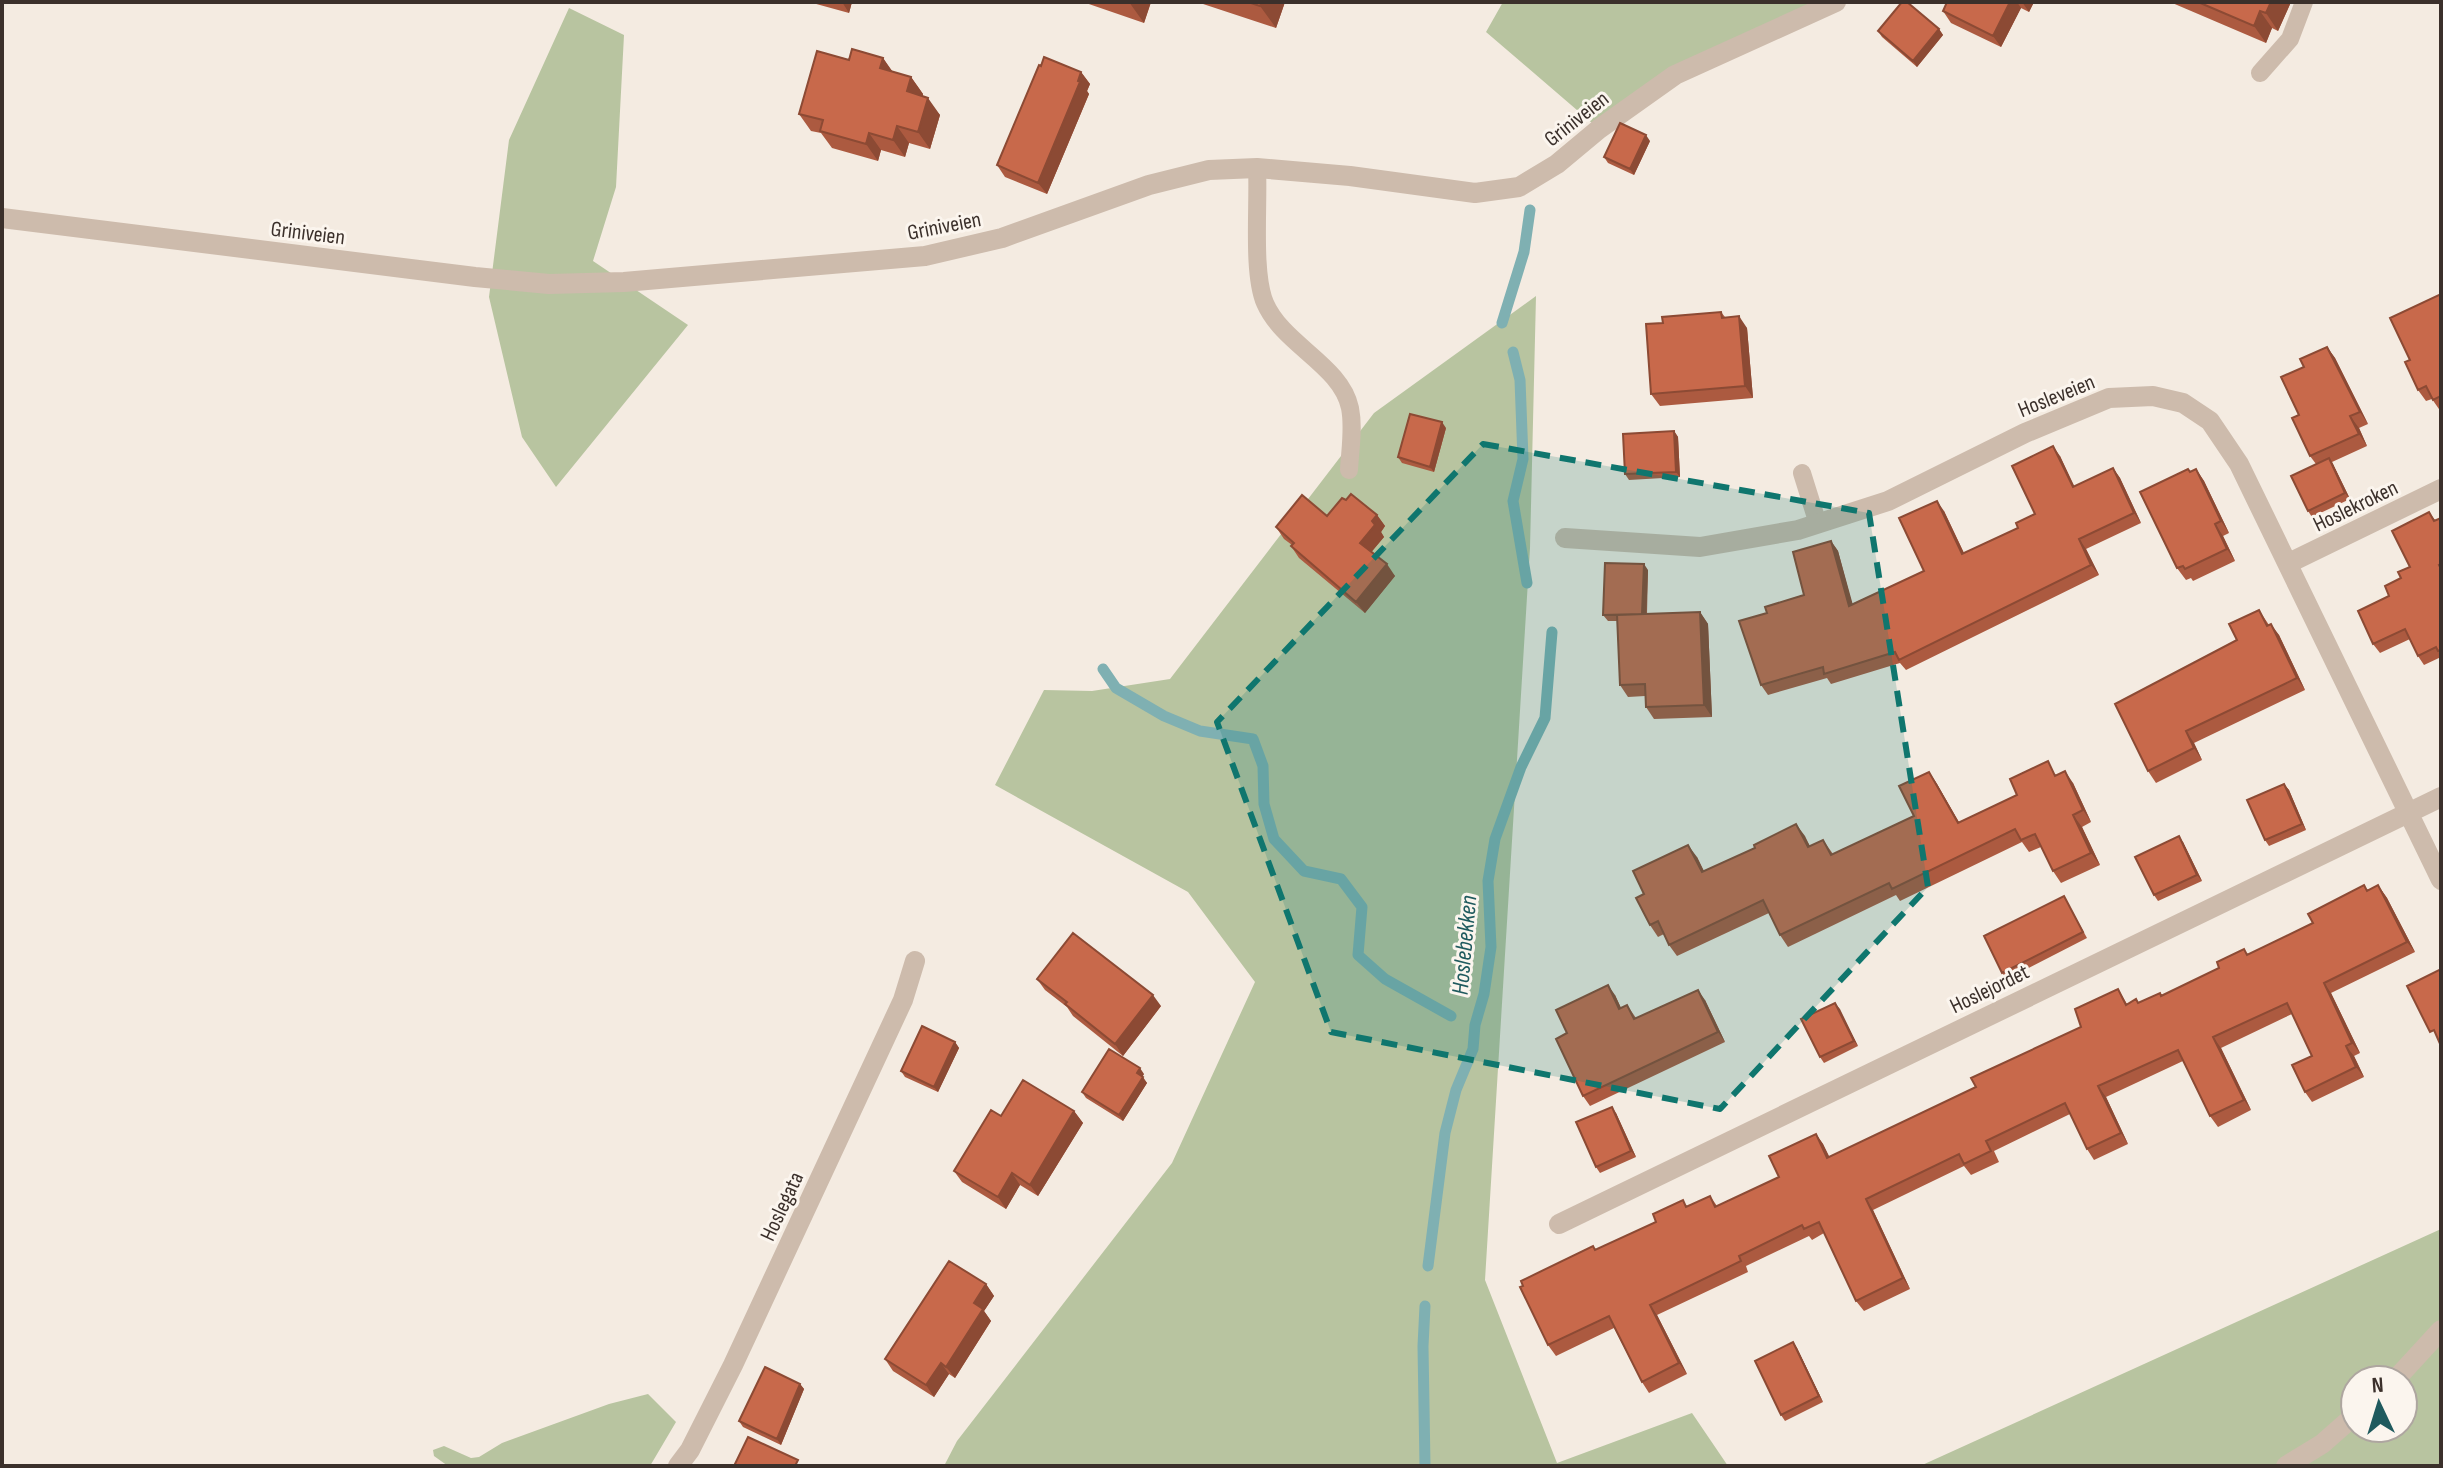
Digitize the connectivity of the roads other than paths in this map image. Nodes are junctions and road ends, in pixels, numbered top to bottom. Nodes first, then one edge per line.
1 (1836, 2) edge
2 (2304, 2) edge
3 (2260, 73) dead end
4 (1257, 168) junction
5 (2, 218) edge
6 (1349, 470) dead end
7 (1802, 473) dead end
8 (2441, 489) edge
9 (1818, 524) junction
10 (1565, 538) dead end
11 (2289, 563) junction
12 (2441, 797) edge
13 (2409, 813) junction
14 (2441, 880) edge
15 (915, 961) dead end
16 (1559, 1224) dead end
17 (2441, 1330) edge
18 (2410, 1364) edge
19 (2339, 1429) edge
20 (678, 1466) edge
21 (2286, 1466) edge

1 - 4 street, Griniveien
2 - 3 lane
4 - 5 street, Griniveien
4 - 6 lane
7 - 9 lane
8 - 11 street, Hoslekroken
9 - 10 street, Hosleveien
9 - 11 street, Hosleveien
11 - 13 street, Hosleveien
12 - 13 street, Hoslejordet
13 - 14 street, Hosleveien
13 - 16 street, Hoslejordet
15 - 20 street, Hoslegata
17 - 18 street
19 - 21 street

